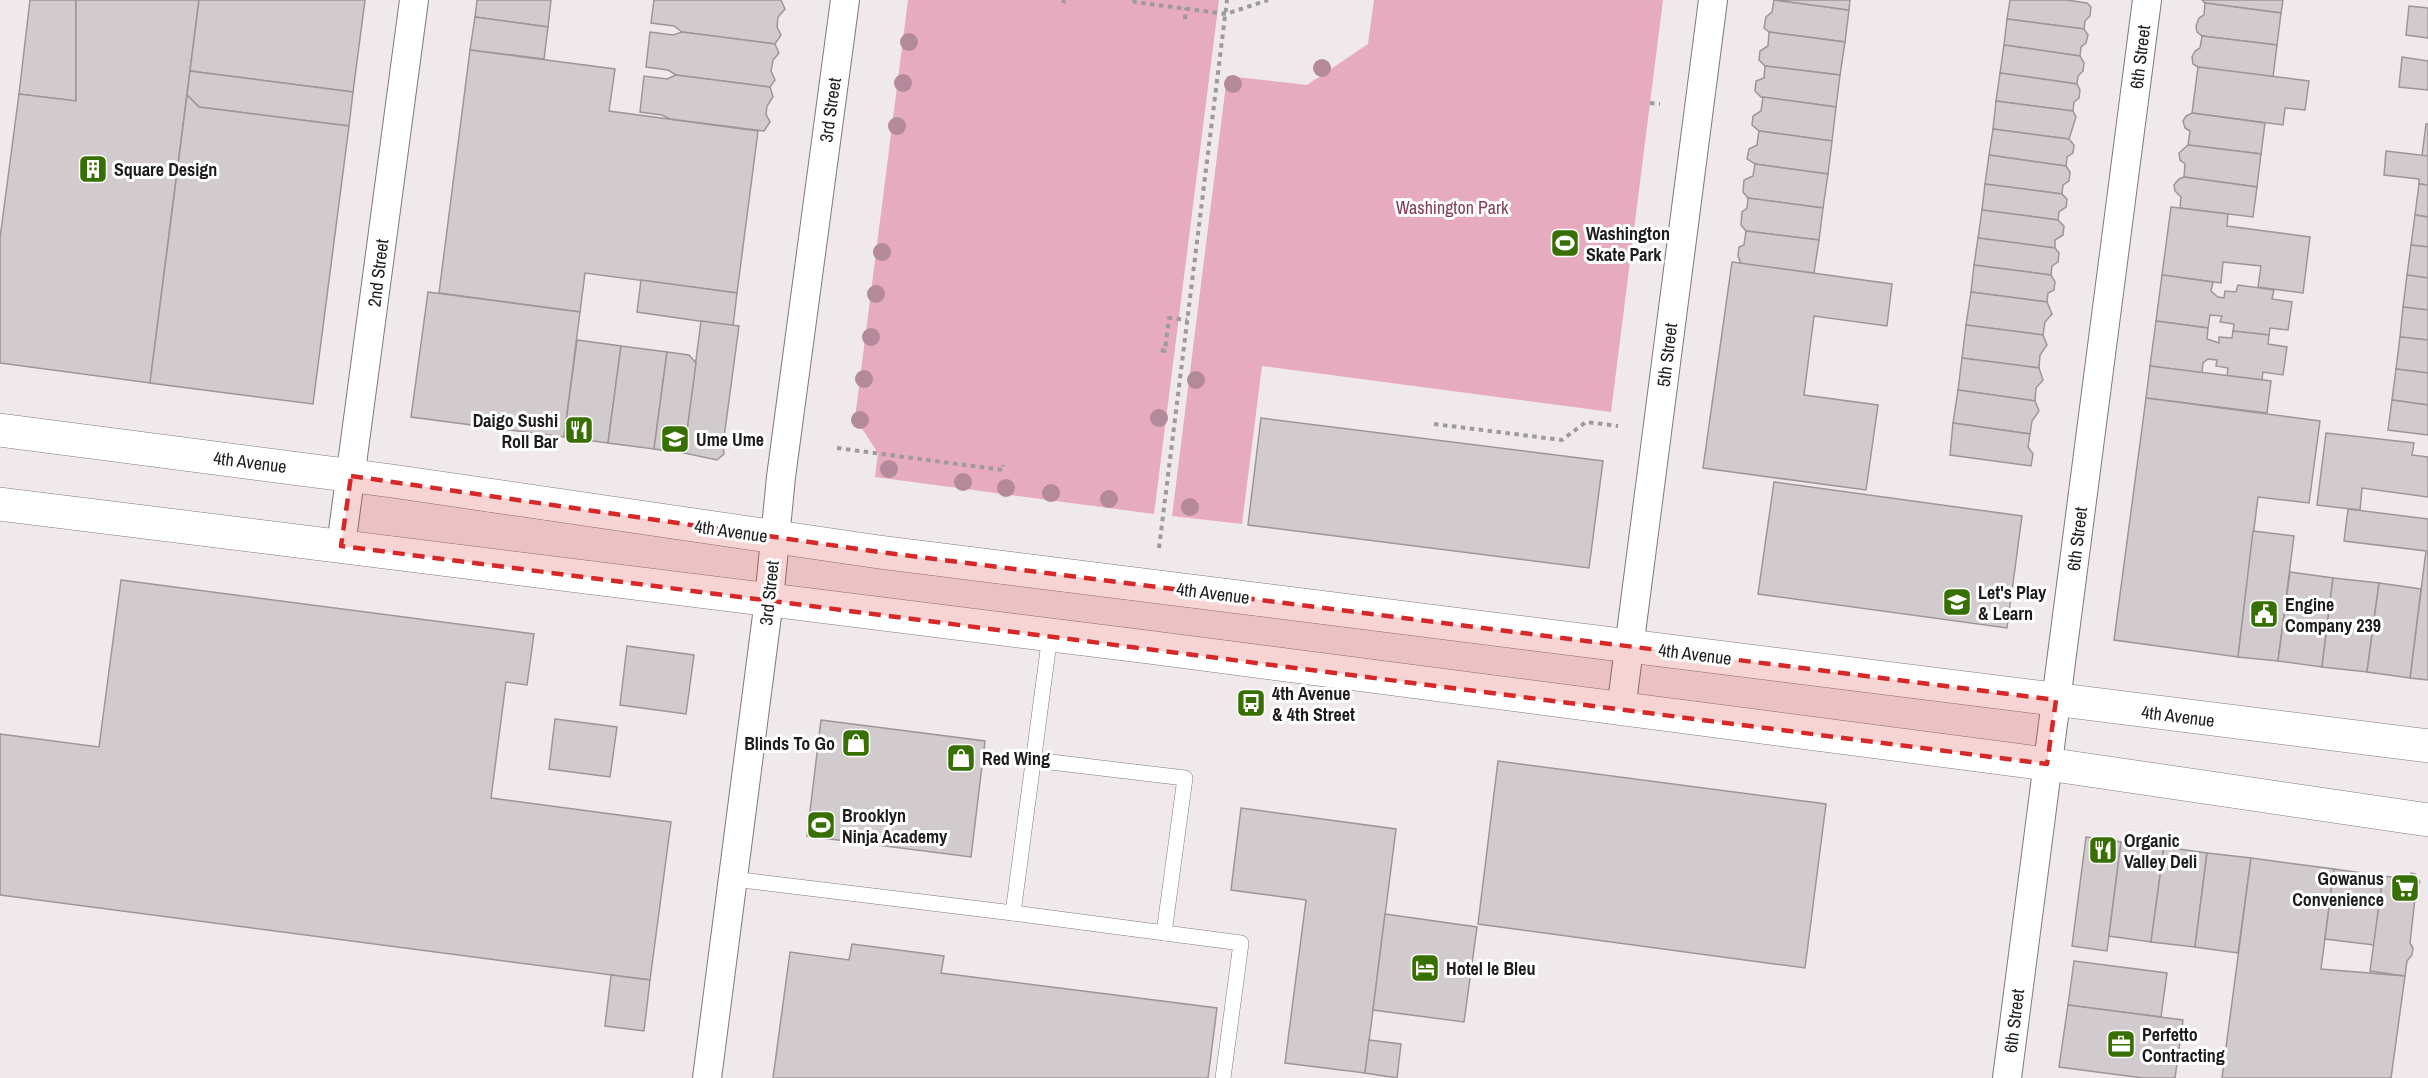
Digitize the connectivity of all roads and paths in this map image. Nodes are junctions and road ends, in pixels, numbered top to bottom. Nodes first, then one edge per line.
1 (414, 0) edge
2 (845, 0) edge
3 (1133, 0) edge
4 (1227, 0) edge
5 (1268, 0) edge
6 (1713, 0) edge
7 (2147, 0) edge
8 (1186, 8) junction
9 (1226, 14) junction
10 (1185, 19) dead end
11 (1650, 103) dead end
12 (1660, 104) dead end
13 (1187, 320) junction
14 (1161, 350) dead end
15 (1434, 424) dead end
16 (1618, 426) dead end
17 (0, 430) edge
18 (837, 448) dead end
19 (1003, 465) dead end
20 (351, 476) junction
21 (0, 504) edge
22 (775, 537) junction
23 (341, 546) junction
24 (1159, 548) dead end
25 (769, 600) junction
26 (1050, 635) junction
27 (1629, 646) junction
28 (2056, 700) junction
29 (1620, 710) junction
30 (2428, 746) edge
31 (1034, 760) junction
32 (2047, 764) junction
33 (2428, 820) edge
34 (732, 879) junction
35 (1013, 913) junction
36 (1164, 933) junction
37 (707, 1078) edge
38 (1223, 1078) edge
39 (2007, 1078) edge

1 - 20 street, 2nd Street
2 - 22 street, 3rd Street
3 - 8 path
4 - 9 path
5 - 9 path
6 - 27 street, 5th Street
7 - 28 street, 6th Street
8 - 9 path
8 - 10 path
9 - 13 path
11 - 12 path
13 - 14 path
13 - 24 path
15 - 16 path
17 - 20 main road, 4th Avenue
18 - 19 path
20 - 22 main road, 4th Avenue
20 - 23 street, 2nd Street
21 - 23 main road
22 - 25 street, 3rd Street
22 - 27 main road, 4th Avenue
23 - 25 main road
25 - 26 main road
25 - 34 street, 3rd Street
26 - 29 main road
26 - 31 lane
27 - 28 main road, 4th Avenue
27 - 29 street, 5th Street
28 - 30 main road, 4th Avenue
28 - 32 street, 6th Street
29 - 32 main road
31 - 35 lane
31 - 36 lane
32 - 33 main road
32 - 39 street, 6th Street
34 - 35 lane
34 - 37 street, 3rd Street
35 - 36 lane
36 - 38 lane

